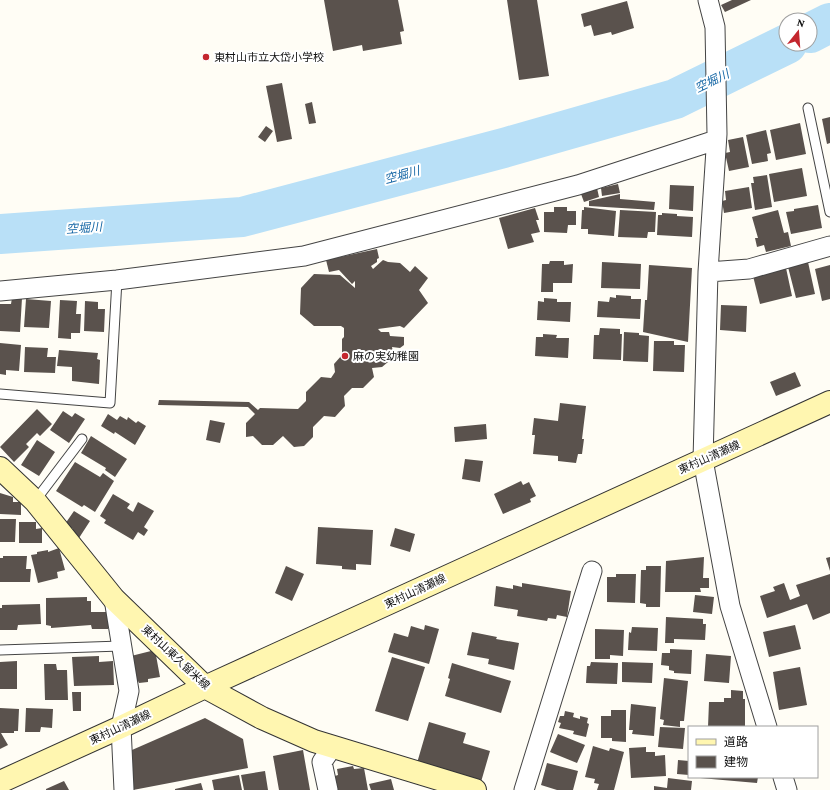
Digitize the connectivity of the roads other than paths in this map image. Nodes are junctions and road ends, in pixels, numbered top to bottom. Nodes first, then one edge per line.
1 (708, 0) edge
2 (808, 108) dead end
3 (717, 137) junction
4 (830, 212) edge
5 (830, 246) edge
6 (708, 272) junction
7 (117, 280) junction
8 (0, 291) edge
9 (0, 394) edge
10 (830, 402) edge
11 (82, 439) dead end
12 (703, 460) junction
13 (0, 468) edge
14 (35, 501) junction
15 (592, 571) dead end
16 (114, 599) junction
17 (121, 646) junction
18 (0, 650) edge
19 (205, 687) junction
20 (767, 726) edge
21 (121, 727) junction
22 (333, 746) junction
23 (783, 778) edge
24 (0, 782) edge
25 (471, 789) edge
26 (124, 790) edge
27 (328, 790) edge
28 (524, 790) edge
29 (787, 790) edge

1 - 3 street
2 - 4 lane
3 - 6 street
3 - 7 street
5 - 6 street
6 - 12 street
7 - 8 street
7 - 9 lane
10 - 12 main road, 東村山清瀬線
11 - 14 lane
12 - 19 main road, 東村山清瀬線
12 - 20 street
13 - 14 main road, 東村山東久留米線
14 - 16 main road, 東村山東久留米線
15 - 28 street
16 - 17 street
16 - 19 main road, 東村山東久留米線
17 - 18 lane
17 - 21 street
19 - 21 main road, 東村山清瀬線
19 - 22 main road, 東村山東久留米線
21 - 24 main road, 東村山清瀬線
21 - 26 street
22 - 25 main road, 東村山東久留米線
22 - 27 street
23 - 29 street

